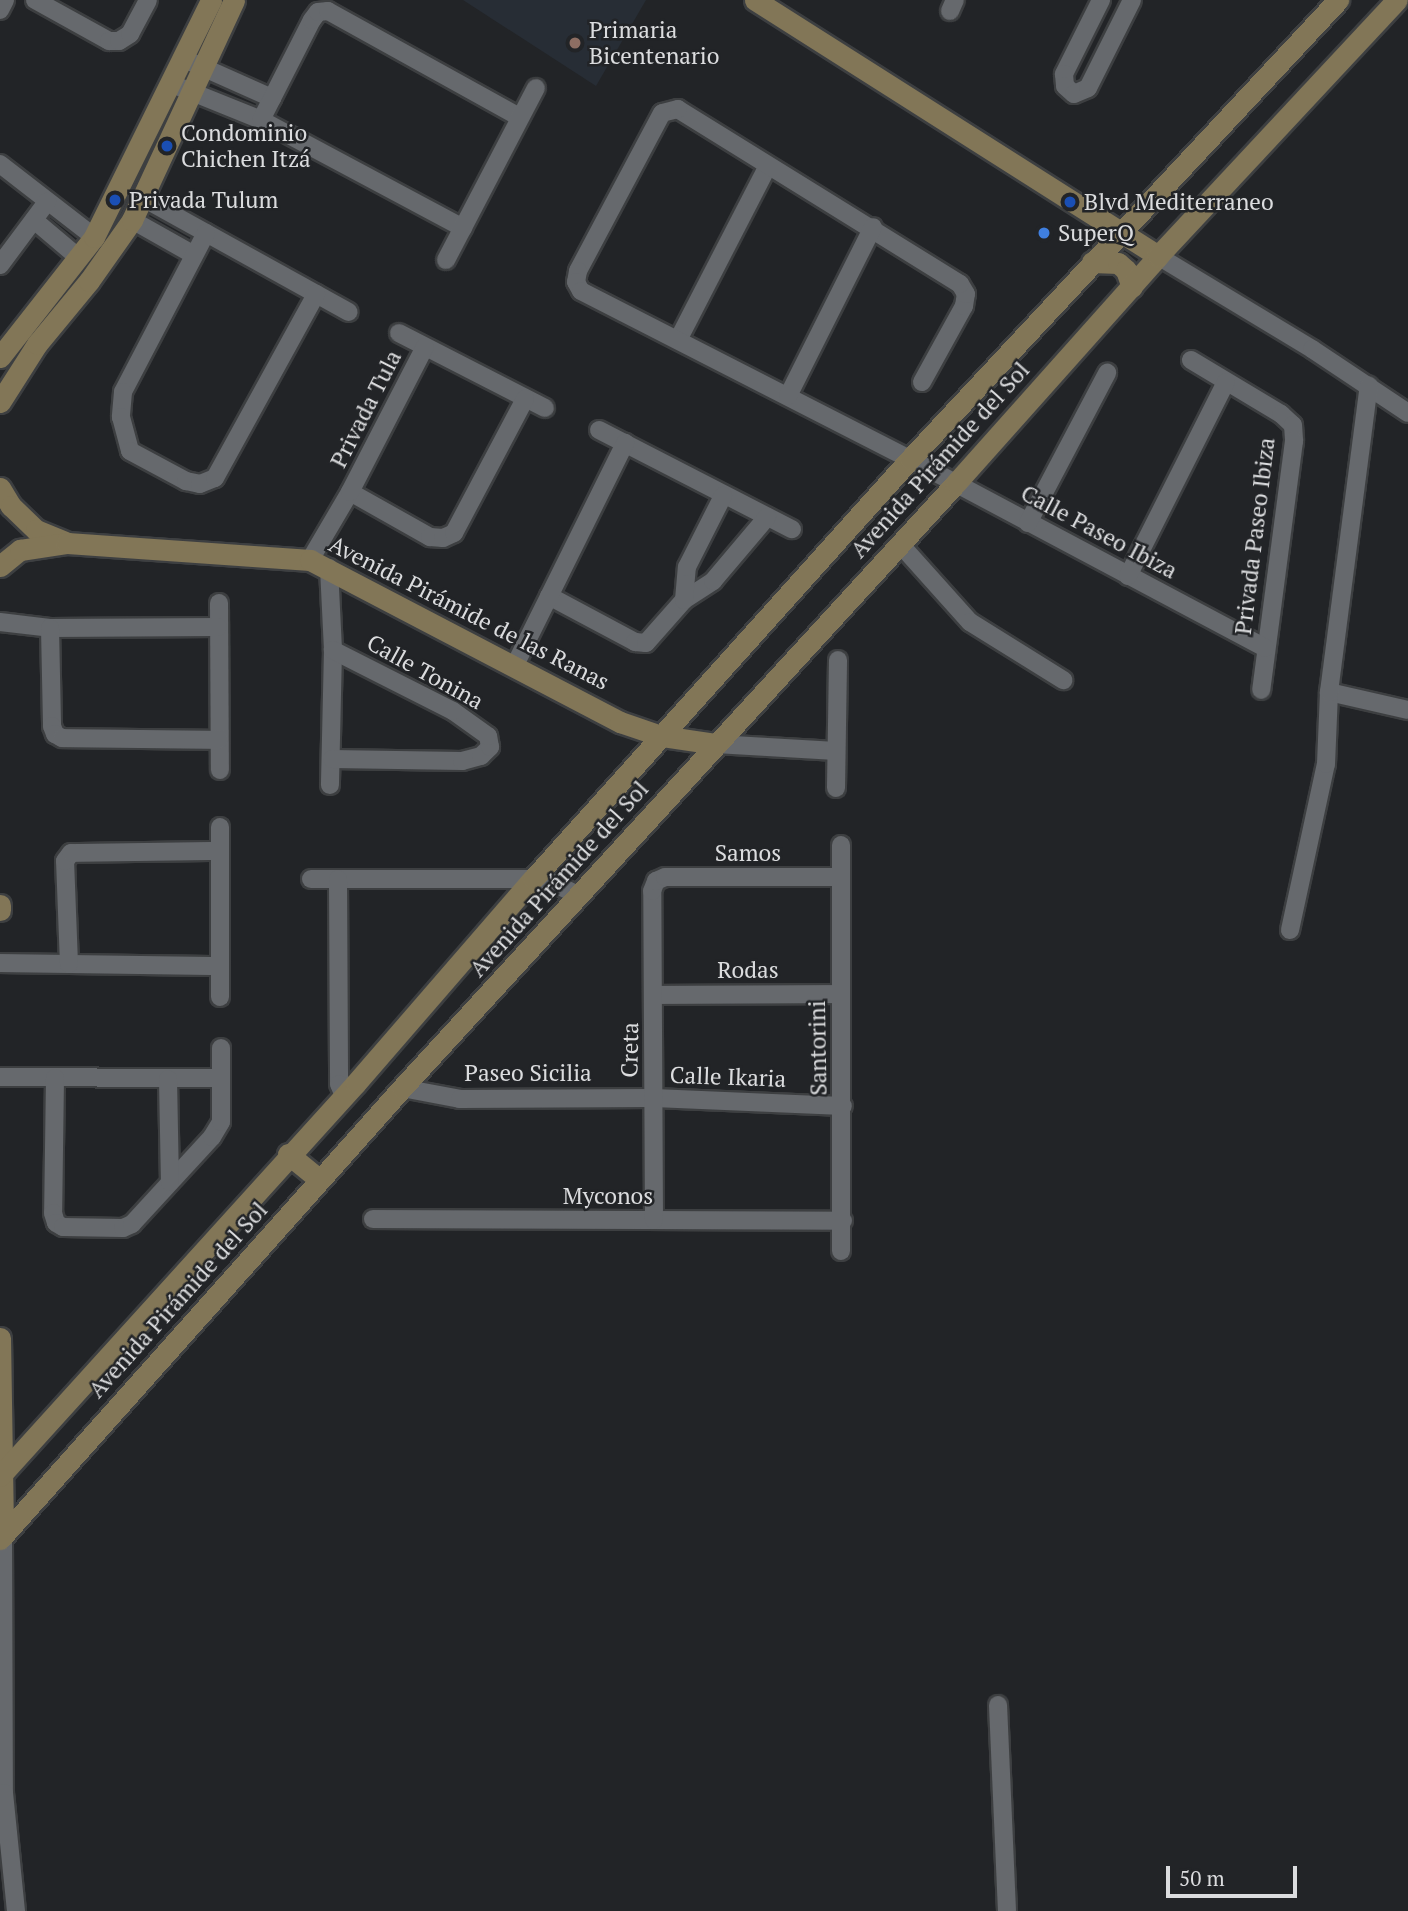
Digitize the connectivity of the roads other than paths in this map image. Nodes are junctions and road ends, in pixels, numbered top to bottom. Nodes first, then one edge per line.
1 (5, 0) edge
2 (35, 0) edge
3 (148, 0) edge
4 (211, 0) edge
5 (234, 0) edge
6 (755, 0) edge
7 (1101, 0) edge
8 (1132, 0) edge
9 (1338, 0) edge
10 (1397, 0) edge
11 (0, 10) edge
12 (194, 64) junction
13 (182, 88) junction
14 (536, 88) dead end
15 (272, 98) junction
16 (519, 117) junction
17 (261, 120) junction
18 (0, 164) edge
19 (768, 166) junction
20 (143, 198) junction
21 (51, 205) junction
22 (36, 222) junction
23 (141, 225) junction
24 (873, 227) junction
25 (463, 228) junction
26 (206, 233) junction
27 (1119, 234) junction
28 (94, 237) junction
29 (194, 255) junction
30 (1158, 256) junction
31 (79, 258) junction
32 (446, 260) dead end
33 (1092, 262) junction
34 (0, 265) edge
35 (1132, 287) junction
36 (316, 294) junction
37 (349, 312) dead end
38 (400, 333) dead end
39 (678, 340) junction
40 (425, 348) junction
41 (0, 357) edge
42 (1191, 360) dead end
43 (1107, 373) dead end
44 (922, 382) dead end
45 (1226, 382) junction
46 (1369, 386) junction
47 (788, 396) junction
48 (525, 398) junction
49 (0, 402) edge
50 (545, 408) dead end
51 (1408, 413) edge
52 (599, 430) dead end
53 (625, 443) junction
54 (910, 458) junction
55 (956, 483) junction
56 (0, 488) edge
57 (350, 492) junction
58 (723, 496) junction
59 (767, 517) junction
60 (1028, 523) junction
61 (792, 529) dead end
62 (67, 543) junction
63 (900, 544) junction
64 (320, 564) junction
65 (0, 566) edge
66 (1128, 576) junction
67 (549, 596) junction
68 (684, 600) junction
69 (219, 603) dead end
70 (0, 622) edge
71 (218, 627) junction
72 (50, 628) junction
73 (1265, 648) junction
74 (333, 650) junction
75 (838, 660) dead end
76 (515, 665) junction
77 (1063, 680) dead end
78 (1261, 690) dead end
79 (1329, 692) junction
80 (1408, 710) edge
81 (661, 736) junction
82 (219, 740) junction
83 (716, 744) junction
84 (836, 751) junction
85 (332, 759) junction
86 (220, 770) dead end
87 (330, 786) dead end
88 (836, 788) dead end
89 (220, 827) dead end
90 (841, 845) dead end
91 (219, 851) junction
92 (841, 877) junction
93 (311, 879) dead end
94 (338, 879) junction
95 (533, 879) junction
96 (656, 881) joint
97 (580, 896) junction
98 (1290, 930) dead end
99 (0, 963) edge
100 (69, 964) junction
101 (220, 965) junction
102 (841, 993) junction
103 (655, 995) junction
104 (220, 997) dead end
105 (221, 1048) dead end
106 (0, 1077) edge
107 (55, 1078) junction
108 (220, 1078) junction
109 (168, 1079) junction
110 (402, 1088) junction
111 (344, 1096) junction
112 (654, 1098) junction
113 (843, 1106) junction
114 (288, 1154) junction
115 (320, 1180) junction
116 (170, 1182) junction
117 (373, 1219) dead end
118 (654, 1220) junction
119 (843, 1221) junction
120 (841, 1251) dead end
121 (0, 1338) edge
122 (2, 1474) edge
123 (2, 1537) edge
124 (2, 1649) edge
125 (998, 1704) dead end
126 (16, 1911) edge
127 (1007, 1911) edge

1 - 11 street
2 - 3 street
4 - 12 street
5 - 12 street
6 - 27 street
7 - 8 street
9 - 27 street, Avenida Pirámide del Sol
10 - 30 street, Avenida Pirámide del Sol
12 - 13 street
12 - 15 street
13 - 17 street
13 - 20 street
13 - 28 street
14 - 16 street
15 - 16 street
15 - 17 street
16 - 25 street
17 - 25 street
18 - 21 street
19 - 24 street
19 - 39 street
19 - 39 street, Calle Paseo Ibiza
20 - 23 street
20 - 26 street
21 - 22 street
21 - 28 street
22 - 31 street
22 - 34 street
23 - 29 street
23 - 49 street
24 - 44 street
24 - 47 street
25 - 32 street
26 - 29 street
26 - 36 street
27 - 30 street
27 - 33 street, Avenida Pirámide del Sol
28 - 31 street
29 - 36 street
30 - 35 street, Avenida Pirámide del Sol
30 - 46 street
31 - 41 street
33 - 35 street
33 - 54 street, Avenida Pirámide del Sol
35 - 55 street, Avenida Pirámide del Sol
36 - 37 street
38 - 40 street, Privada Tula
39 - 47 street, Calle Paseo Ibiza
40 - 48 street, Privada Tula
40 - 57 street, Privada Tula
42 - 45 street, Privada Paseo Ibiza
43 - 60 street
45 - 66 street
45 - 73 street, Privada Paseo Ibiza
46 - 51 street
46 - 79 street
47 - 54 street, Calle Paseo Ibiza
48 - 50 street, Privada Tula
48 - 57 street, Privada Tula
52 - 53 street
53 - 58 street
53 - 67 street
54 - 55 street, Calle Paseo Ibiza
54 - 81 street, Avenida Pirámide del Sol
55 - 60 street, Calle Paseo Ibiza
55 - 63 street, Avenida Pirámide del Sol
56 - 62 street, Avenida Pirámide de las Ranas
57 - 64 street, Privada Tula
58 - 59 street
58 - 68 street
59 - 61 street
59 - 68 street
60 - 66 street, Calle Paseo Ibiza
62 - 64 street, Avenida Pirámide de las Ranas
62 - 65 street, Avenida Pirámide de las Ranas
63 - 77 street
63 - 83 street, Avenida Pirámide del Sol
64 - 74 street, Calle Tonina
64 - 76 street, Avenida Pirámide de las Ranas
66 - 73 street, Calle Paseo Ibiza
67 - 68 street
67 - 76 street
69 - 71 street
70 - 72 street
71 - 72 street
71 - 82 street
72 - 82 street
73 - 78 street, Privada Paseo Ibiza
74 - 85 street, Calle Tonina
74 - 85 street, Calle Tonina
75 - 84 street
76 - 81 street, Avenida Pirámide de las Ranas
79 - 80 street
79 - 98 street
81 - 83 street, Avenida Pirámide de las Ranas
81 - 95 street, Avenida Pirámide del Sol
82 - 86 street
83 - 84 street
83 - 97 street, Avenida Pirámide del Sol
84 - 88 street
85 - 87 street, Calle Tonina
89 - 91 street
90 - 92 street, Santorini
91 - 100 street
91 - 101 street
92 - 96 street, Samos
92 - 102 street, Santorini
93 - 94 street
94 - 95 street
94 - 111 street
95 - 97 street
95 - 111 street, Avenida Pirámide del Sol
96 - 103 street, Creta
97 - 110 street, Avenida Pirámide del Sol
99 - 100 street
100 - 101 street
101 - 104 street
102 - 103 street, Rodas
102 - 113 street, Santorini
103 - 112 street, Creta
105 - 108 street
106 - 107 street
107 - 109 street
107 - 116 street
108 - 109 street
108 - 116 street
109 - 116 street
110 - 112 street, Paseo Sicilia
110 - 115 street, Avenida Pirámide del Sol
111 - 114 street, Avenida Pirámide del Sol
112 - 113 street, Calle Ikaria
112 - 118 street, Creta
113 - 119 street, Santorini
114 - 115 street
114 - 122 street, Avenida Pirámide del Sol
115 - 123 street, Avenida Pirámide del Sol
117 - 118 street, Myconos
118 - 119 street, Myconos
119 - 120 street, Santorini
121 - 122 street
122 - 123 street
123 - 124 street
124 - 126 street
125 - 127 street

